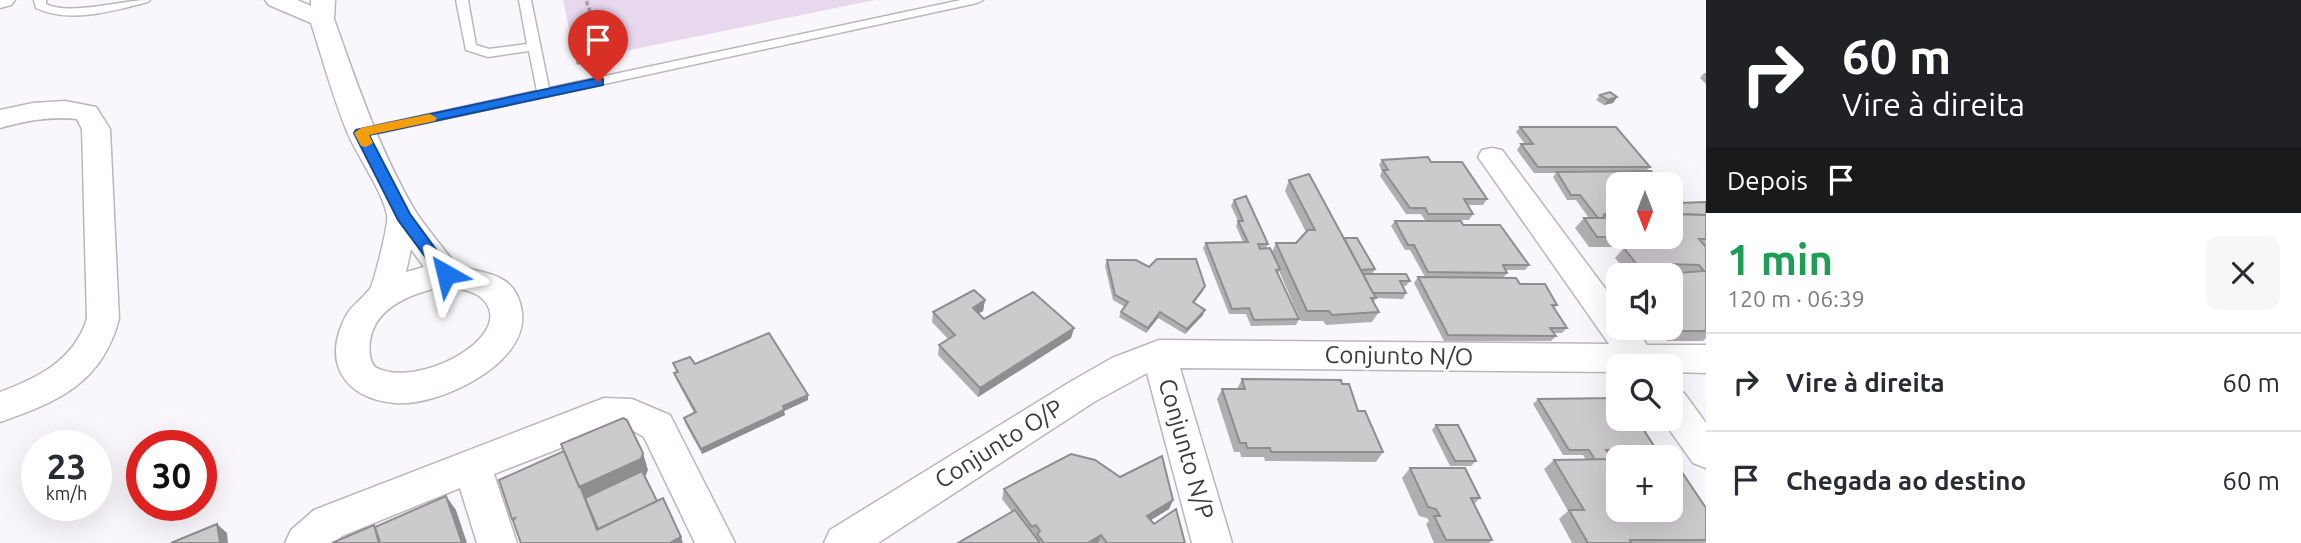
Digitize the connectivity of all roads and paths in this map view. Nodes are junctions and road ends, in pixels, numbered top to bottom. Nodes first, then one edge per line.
1 (40, 0) edge
2 (144, 0) edge
3 (277, 0) edge
4 (462, 0) edge
5 (525, 0) edge
6 (978, 0) edge
7 (323, 10) edge
8 (534, 47) junction
9 (544, 94) junction
10 (0, 119) edge
11 (361, 133) junction
12 (1492, 156) dead end
13 (403, 216) junction
14 (446, 274) junction
15 (385, 295) junction
16 (1159, 354) junction
17 (1634, 354) edge
18 (1706, 359) edge
19 (1683, 360) edge
20 (1606, 361) edge
21 (0, 407) edge
22 (1683, 420) edge
23 (1706, 452) edge
24 (473, 468) junction
25 (305, 543) edge
26 (497, 543) edge
27 (715, 543) edge
28 (844, 543) edge
29 (1212, 543) edge

1 - 2 lane
3 - 7 street
4 - 8 lane
5 - 8 lane
6 - 9 lane
7 - 11 street
8 - 9 lane
9 - 11 lane
10 - 21 street
11 - 13 street
12 - 17 street
13 - 14 street
13 - 15 street
14 - 15 street
14 - 15 street
16 - 20 street, Conjunto N/O
16 - 28 street, Conjunto O/P
16 - 29 street, Conjunto N/P
18 - 19 street, Conjunto N/O
22 - 23 street
24 - 25 street
24 - 26 street
24 - 27 street

